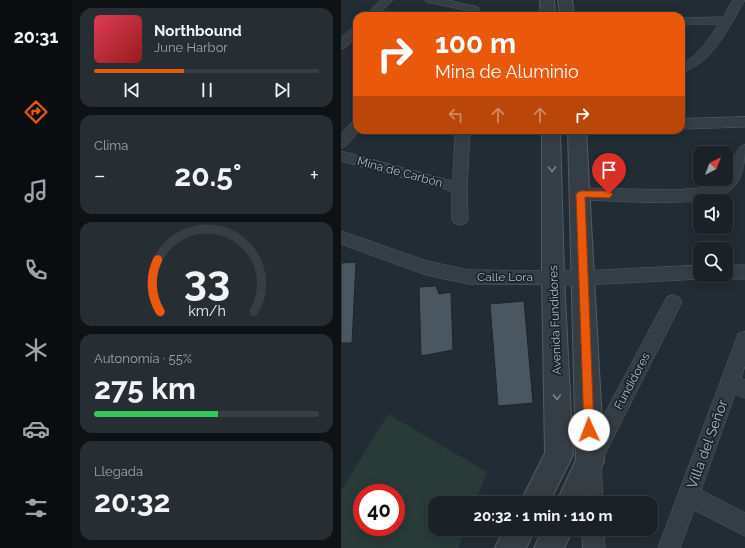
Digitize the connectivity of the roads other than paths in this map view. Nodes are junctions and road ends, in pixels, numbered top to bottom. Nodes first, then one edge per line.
1 (387, 0) edge
2 (431, 0) edge
3 (547, 0) edge
4 (565, 0) edge
5 (739, 0) edge
6 (474, 8) edge
7 (375, 12) edge
8 (548, 12) edge
9 (566, 12) edge
10 (726, 20) junction
11 (685, 21) edge
12 (353, 34) edge
13 (341, 45) edge
14 (685, 67) edge
15 (745, 122) edge
16 (685, 124) edge
17 (353, 130) edge
18 (463, 134) edge
19 (551, 134) edge
20 (577, 134) edge
21 (341, 143) edge
22 (745, 150) edge
23 (341, 156) edge
24 (459, 188) junction
25 (580, 194) junction
26 (460, 219) dead end
27 (341, 237) edge
28 (693, 272) edge
29 (733, 272) edge
30 (745, 272) edge
31 (553, 277) junction
32 (583, 278) junction
33 (673, 302) dead end
34 (745, 340) edge
35 (737, 385) edge
36 (559, 455) junction
37 (590, 461) junction
38 (538, 496) edge
39 (573, 496) edge
40 (592, 496) edge
41 (688, 496) junction
42 (745, 525) edge
43 (516, 536) edge
44 (555, 536) edge
45 (593, 536) edge
46 (510, 548) edge
47 (549, 548) edge
48 (594, 548) edge
49 (669, 548) edge

1 - 7 street
2 - 6 street
3 - 8 street
4 - 9 street
5 - 10 street
10 - 11 street
10 - 14 street
12 - 13 street
15 - 16 street
17 - 21 street
18 - 24 street
19 -> 31 street, Avenida Fundidores
20 - 25 street
22 - 25 street
23 - 24 street, Mina de Carbón
24 - 26 street
25 - 32 street
27 - 31 street, Calle Lora
28 - 32 street, Calle Lora
29 - 30 street
31 - 32 street, Calle Lora
31 -> 36 street, Avenida Fundidores
32 - 37 street
33 - 37 street, Fundidores
34 - 35 street, Villa del Señor
35 - 41 street, Villa del Señor
36 - 37 street
36 - 38 street, Avenida Fundidores
37 - 39 street
37 - 40 street
41 - 42 street
41 - 49 street, Villa del Señor
43 - 46 street
44 - 47 street
45 - 48 street

